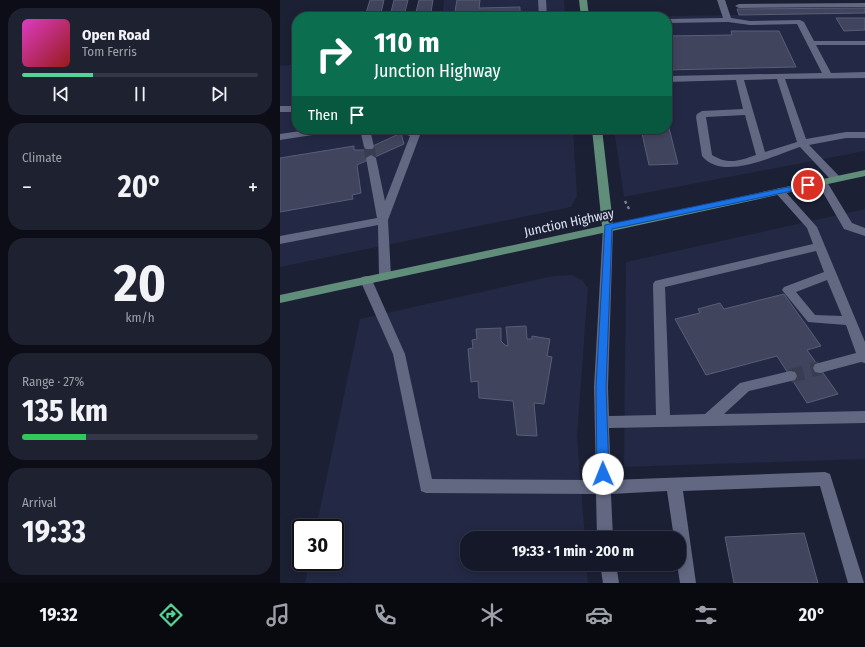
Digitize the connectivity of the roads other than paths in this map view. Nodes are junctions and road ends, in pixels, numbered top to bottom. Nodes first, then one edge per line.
1 (542, 0) edge
2 (583, 0) edge
3 (721, 0) edge
4 (865, 5) edge
5 (739, 6) dead end
6 (543, 12) edge
7 (584, 12) edge
8 (728, 20) junction
9 (672, 21) edge
10 (811, 43) junction
11 (865, 43) edge
12 (780, 76) junction
13 (828, 76) junction
14 (739, 78) junction
15 (864, 78) edge
16 (672, 80) edge
17 (280, 109) edge
18 (292, 109) edge
19 (748, 112) junction
20 (300, 134) edge
21 (367, 134) edge
22 (412, 134) edge
23 (598, 134) edge
24 (865, 135) edge
25 (280, 137) edge
26 (802, 143) junction
27 (369, 147) tunnel mouth
28 (761, 157) junction
29 (371, 158) tunnel mouth
30 (865, 173) edge
31 (836, 179) junction
32 (822, 182) junction
33 (779, 191) junction
34 (383, 220) junction
35 (608, 227) junction
36 (865, 232) edge
37 (280, 240) edge
38 (819, 246) junction
39 (831, 274) junction
40 (385, 276) junction
41 (366, 280) junction
42 (280, 299) edge
43 (850, 321) junction
44 (865, 357) edge
45 (820, 368) tunnel mouth
46 (790, 376) tunnel mouth
47 (865, 417) edge
48 (708, 420) junction
49 (663, 421) junction
50 (602, 422) junction
51 (674, 484) junction
52 (603, 487) junction
53 (605, 531) edge
54 (609, 571) edge
55 (611, 583) edge
56 (688, 583) edge
57 (856, 583) edge

1 - 6 street
2 - 7 main road
3 - 8 street
4 - 5 street
8 - 9 street
8 - 10 street
10 - 11 street
10 - 13 street
12 - 13 street
12 - 14 street
12 - 26 street
13 - 15 street
14 - 16 street
14 - 19 street
17 - 18 street
19 - 28 street
19 - 28 street
20 - 25 street
21 - 27 street
22 - 34 street
23 - 35 main road
24 - 26 street
26 - 28 street
26 - 31 street
29 - 34 street
30 - 31 main road, Junction Highway
31 - 32 main road, Junction Highway
32 - 33 main road, Junction Highway
32 - 36 street
33 - 35 main road, Junction Highway
33 - 38 street
34 - 37 street
34 - 40 street
35 - 40 main road, Junction Highway
35 - 50 street
38 - 39 street
38 - 49 street
39 - 43 street
39 - 43 street
40 - 41 main road, Junction Highway
41 - 42 main road, Junction Highway
41 - 52 street
43 - 44 street
44 - 45 street
46 - 48 street
47 - 48 street
48 - 49 street
49 - 50 street
50 - 52 street
51 - 52 street
51 - 56 street
51 - 57 street
52 - 53 street
54 - 55 street

